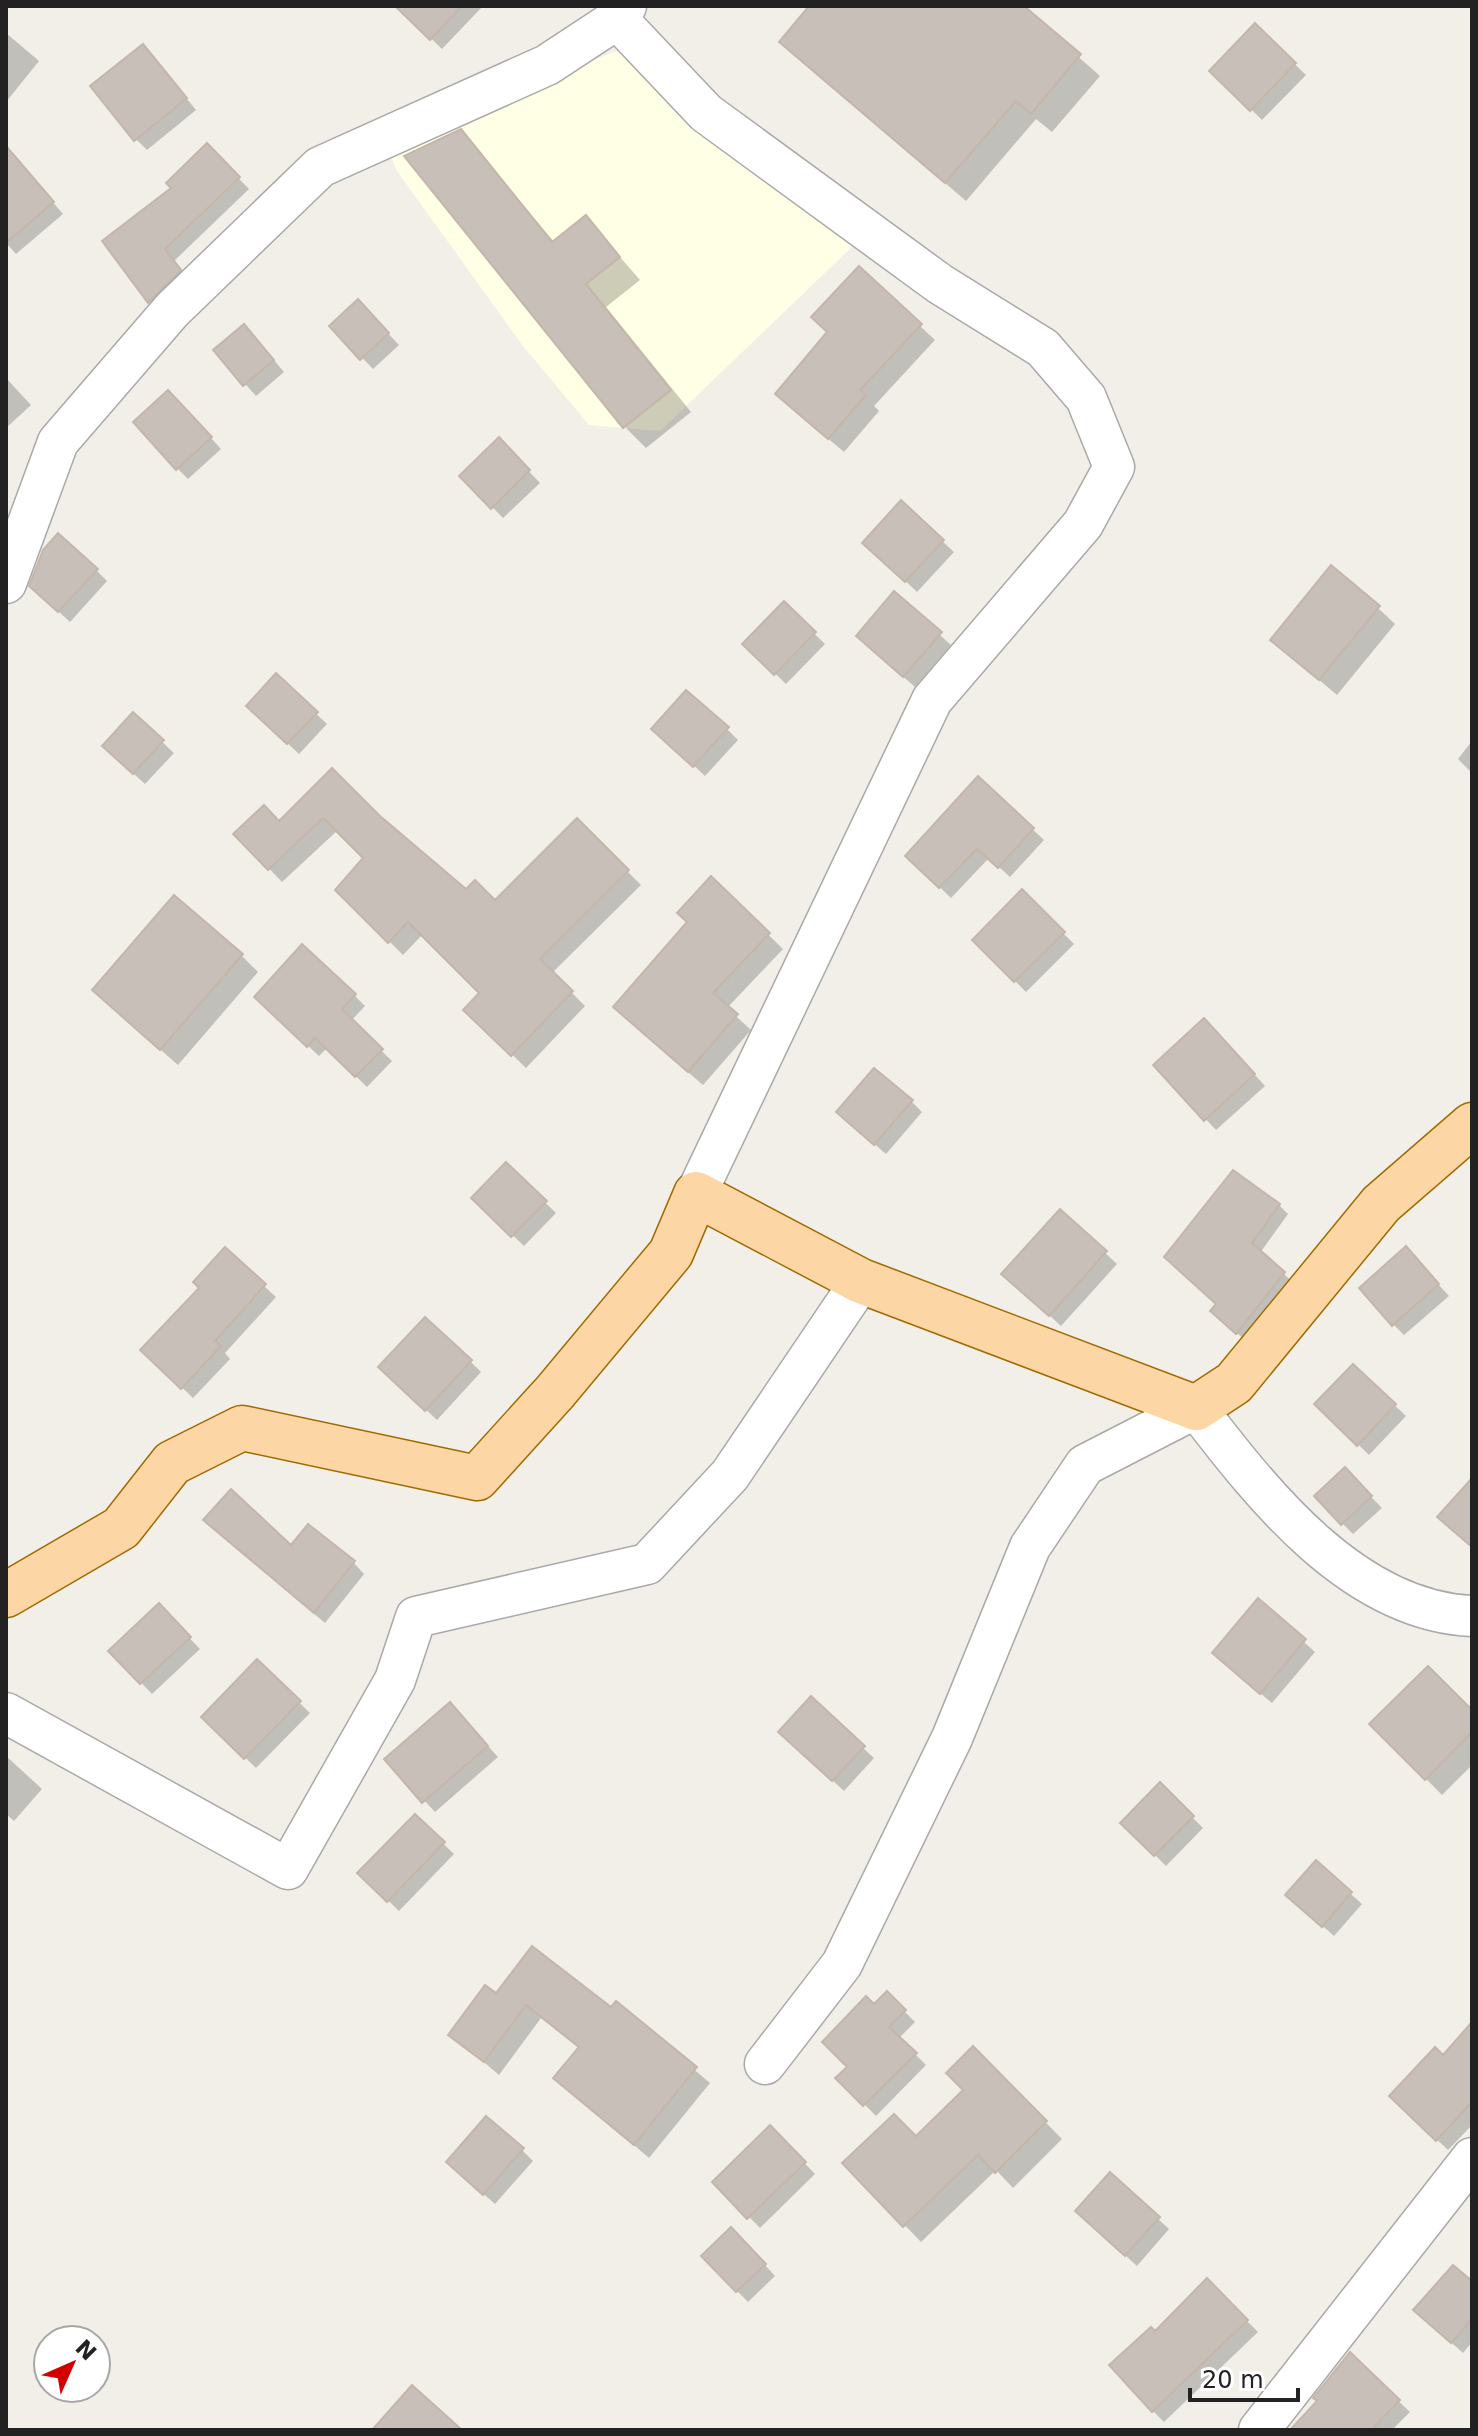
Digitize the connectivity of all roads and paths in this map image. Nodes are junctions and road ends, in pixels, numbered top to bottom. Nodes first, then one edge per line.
1 (622, 13) edge
2 (6, 583) edge
3 (1472, 1125) edge
4 (696, 1194) junction
5 (861, 1281) junction
6 (1196, 1408) junction
7 (6, 1595) edge
8 (1472, 1616) edge
9 (6, 1713) edge
10 (765, 2064) dead end
11 (1472, 2158) edge
12 (1259, 2430) edge

1 - 2 street
1 - 4 street
3 - 6 main road
4 - 5 main road
4 - 7 main road
5 - 6 main road
5 - 9 street
6 - 8 street
6 - 10 street
11 - 12 street

